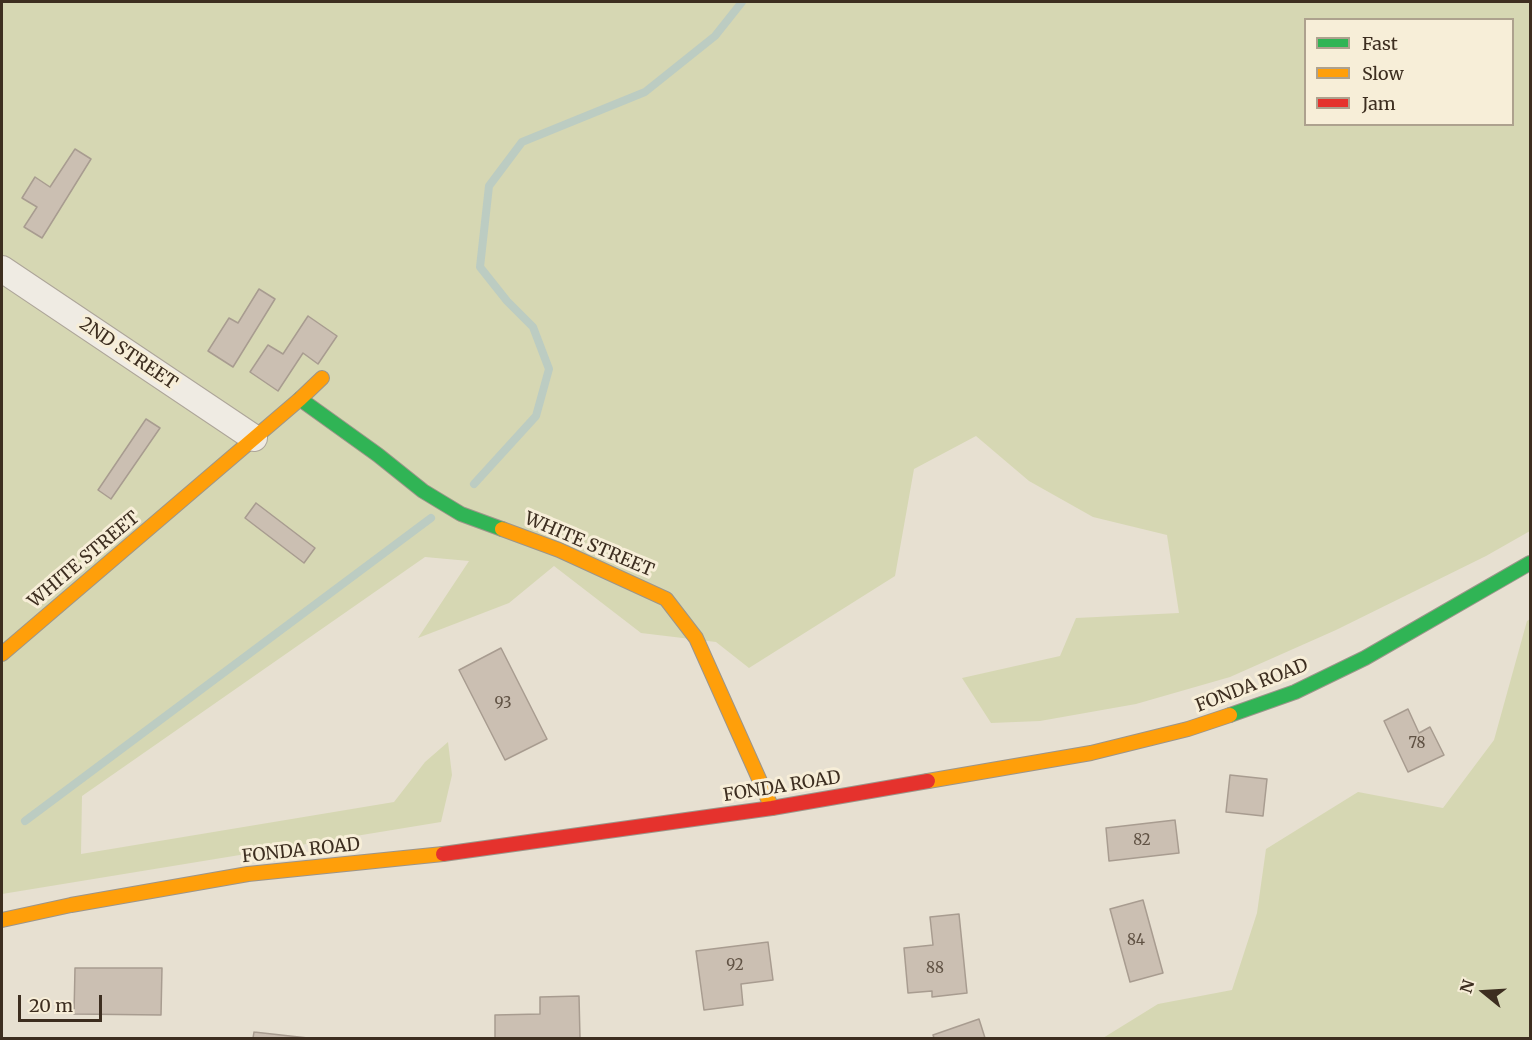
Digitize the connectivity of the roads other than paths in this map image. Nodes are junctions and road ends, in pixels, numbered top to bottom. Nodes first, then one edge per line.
1 (2, 269) edge
2 (322, 378) dead end
3 (300, 399) junction
4 (254, 438) junction
5 (1530, 563) edge
6 (7, 640) edge
7 (772, 808) junction
8 (2, 920) edge

1 - 4 street, 2ND STREET
2 - 3 street, WHITE STREET
3 - 4 street, WHITE STREET
3 - 7 street, WHITE STREET
4 - 6 street, WHITE STREET
5 - 7 street, FONDA ROAD
7 - 8 street, FONDA ROAD

